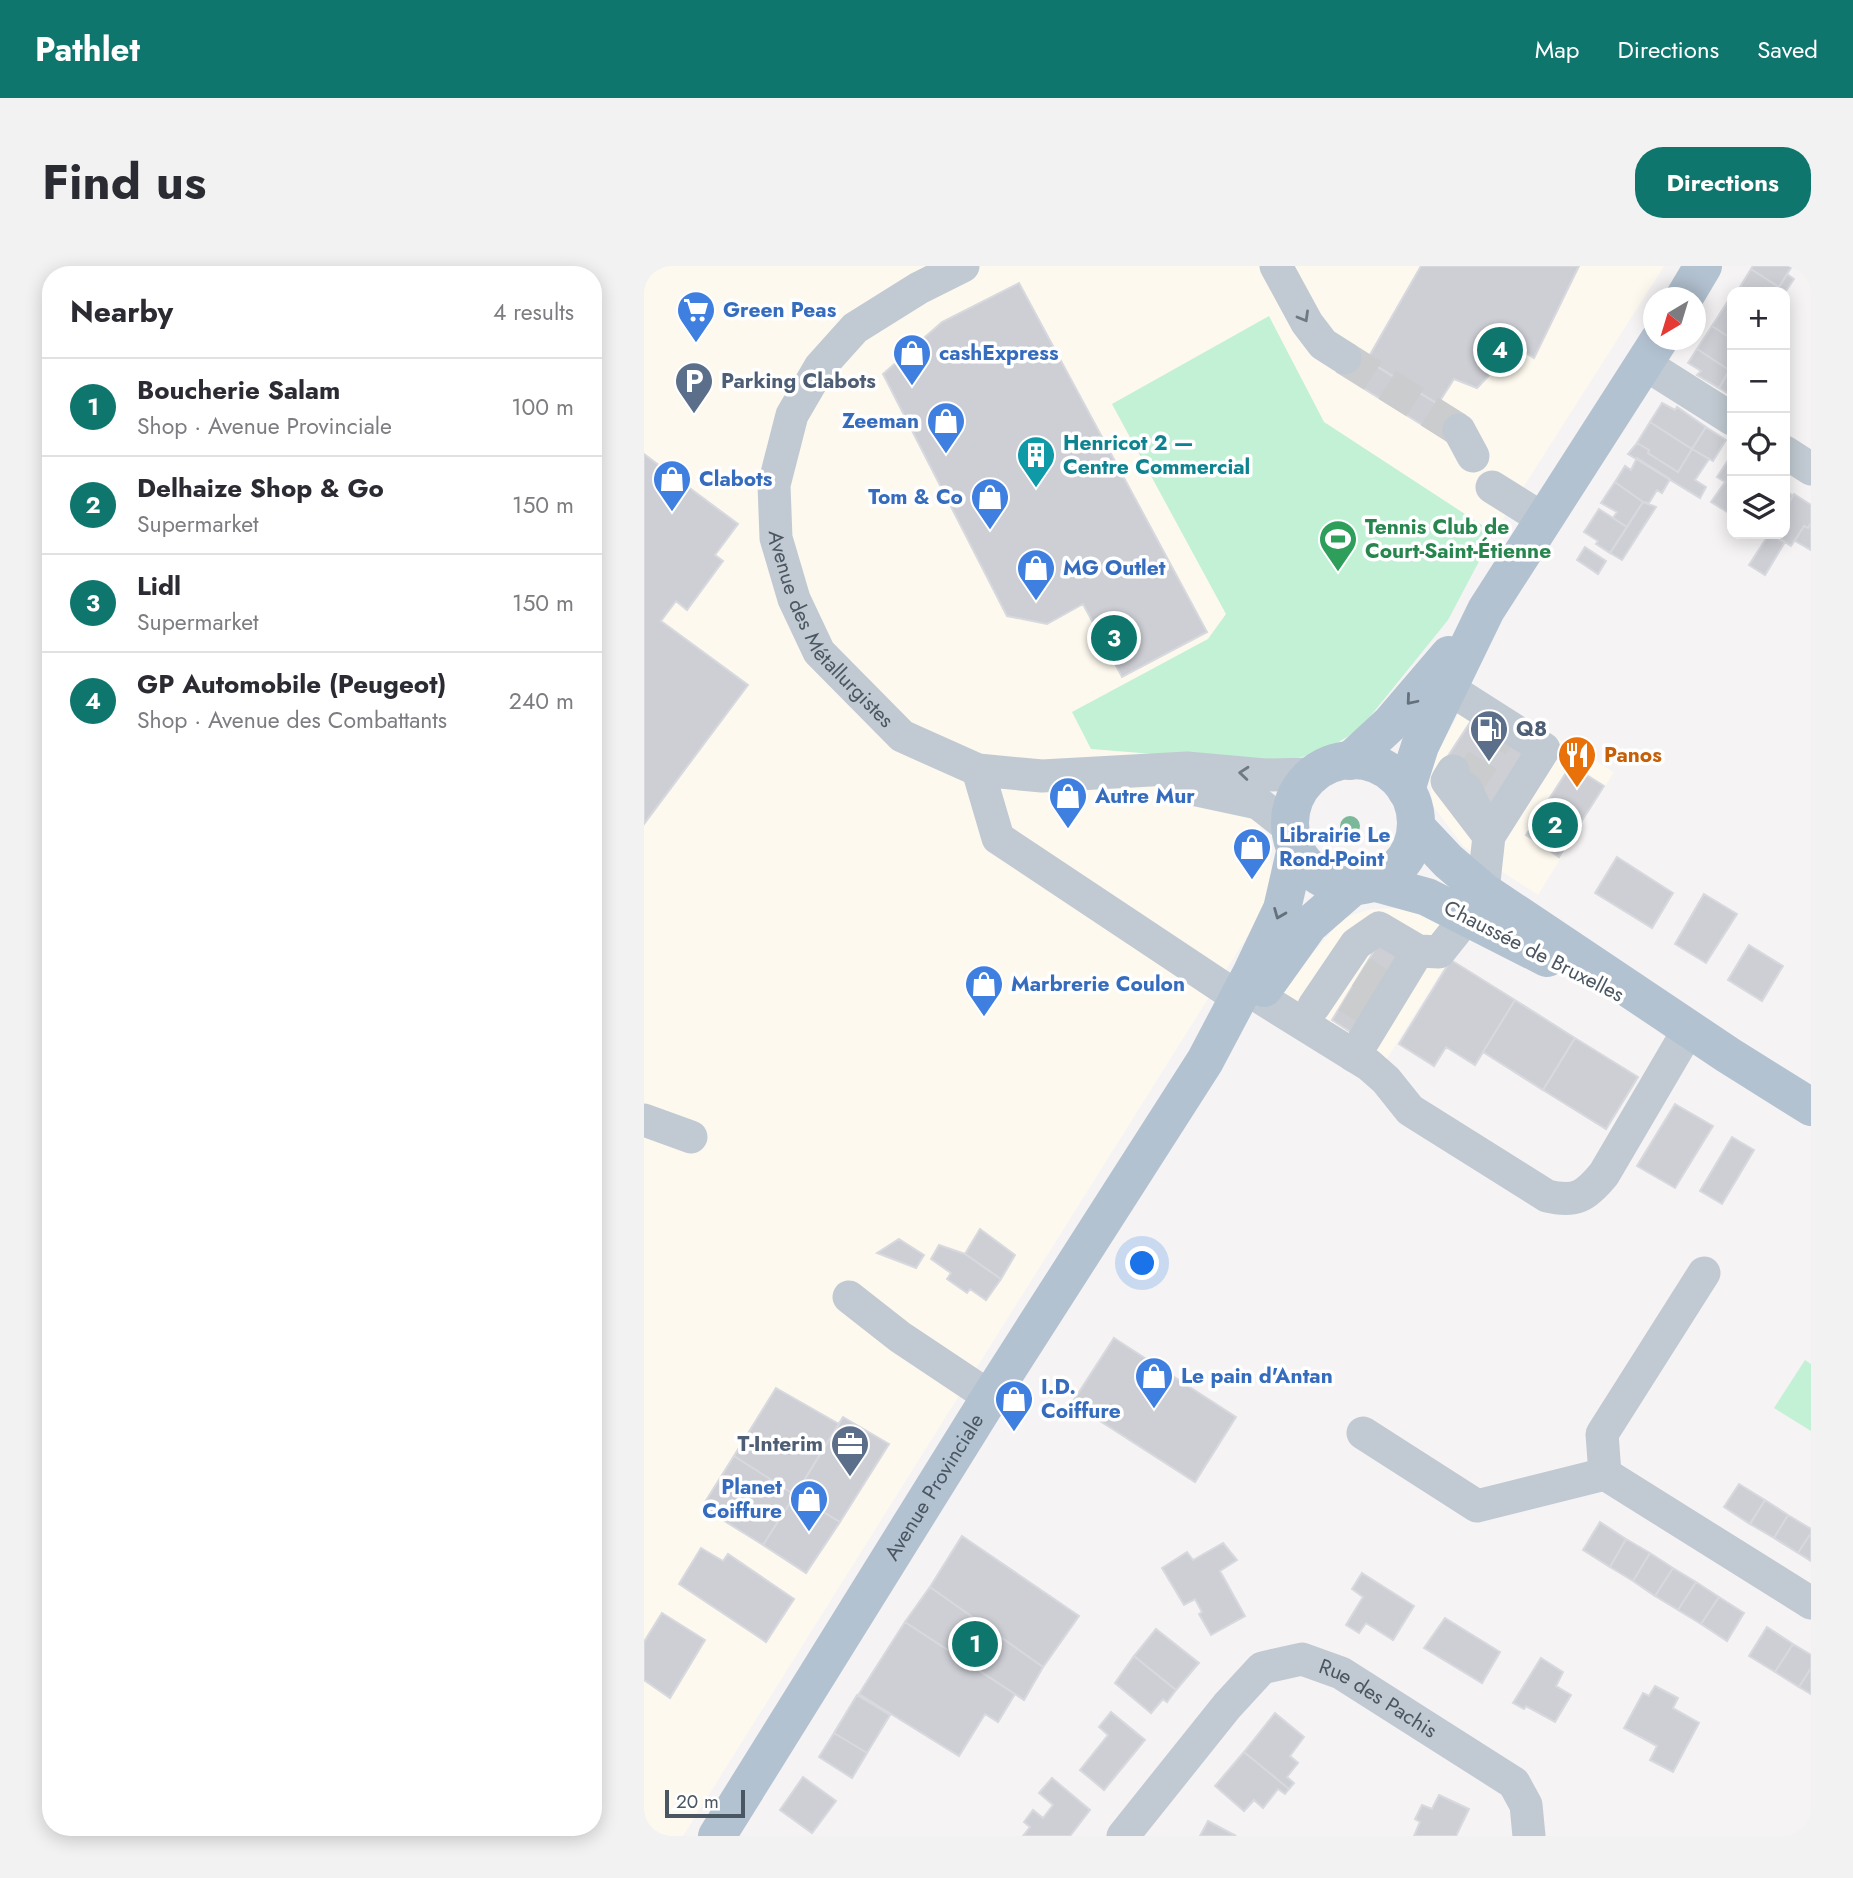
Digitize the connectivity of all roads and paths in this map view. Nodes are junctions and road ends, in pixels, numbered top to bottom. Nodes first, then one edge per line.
1 (963, 266) edge
2 (1276, 266) edge
3 (1703, 266) edge
4 (1691, 287) edge
5 (1652, 352) edge
6 (1345, 358) tunnel mouth
7 (1727, 415) edge
8 (1790, 455) edge
9 (1811, 469) edge
10 (1492, 486) dead end
11 (1543, 519) junction
12 (1486, 610) junction
13 (1448, 688) junction
14 (1350, 761) junction
15 (978, 770) junction
16 (1103, 771) junction
17 (1312, 774) junction
18 (1406, 790) junction
19 (1416, 827) junction
20 (1294, 839) junction
21 (1366, 884) junction
22 (1475, 905) junction
23 (1363, 991) junction
24 (1248, 997) junction
25 (1689, 1029) junction
26 (1811, 1107) edge
27 (644, 1120) edge
28 (691, 1137) dead end
29 (1704, 1273) dead end
30 (849, 1297) dead end
31 (990, 1397) junction
32 (1363, 1433) dead end
33 (1605, 1474) junction
34 (1811, 1603) edge
35 (717, 1836) edge
36 (1123, 1836) edge
37 (1529, 1836) edge

1 - 15 street, Avenue des Métallurgistes
2 -> 6 street
3 - 4 main road
5 - 7 street
5 - 11 main road
8 - 9 street
10 - 11 street
11 - 12 main road
12 - 13 main road
12 -> 14 main road
13 - 18 main road
13 - 22 street
14 - 17 main road
14 - 18 main road
15 - 16 street, Avenue des Métallurgistes
15 - 24 street
17 -> 16 street, Avenue des Métallurgistes
16 - 20 street, Avenue des Métallurgistes
17 - 20 main road
18 - 19 main road
19 - 21 main road
19 - 22 main road, Chaussée de Bruxelles
20 - 21 main road
20 -> 24 main road
21 - 22 main road, Chaussée de Bruxelles
21 - 24 main road
22 - 23 street
22 - 25 main road, Chaussée de Bruxelles
23 - 24 street
23 - 25 street
24 - 31 main road, Avenue Provinciale
25 - 26 main road, Chaussée de Bruxelles
27 - 28 street
29 - 33 street
30 - 31 street
31 - 35 main road, Avenue Provinciale
32 - 33 street
33 - 34 street
36 - 37 street, Rue des Pachis

